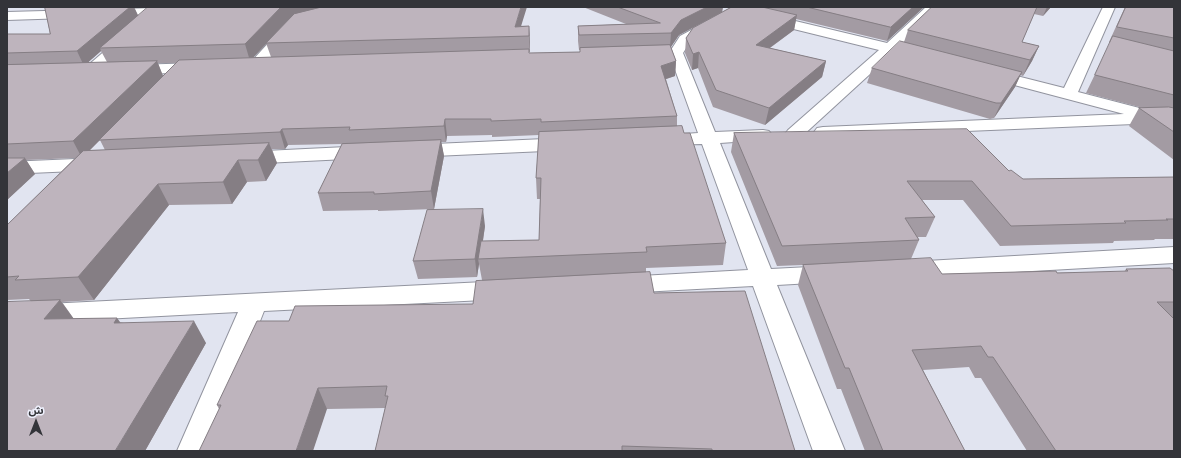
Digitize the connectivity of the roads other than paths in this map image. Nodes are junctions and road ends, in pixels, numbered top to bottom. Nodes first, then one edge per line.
1 (933, 7) edge
2 (1109, 7) edge
3 (734, 8) edge
4 (170, 9) edge
5 (156, 12) junction
6 (7, 16) edge
7 (300, 23) edge
8 (1092, 44) junction
9 (1107, 47) edge
10 (890, 48) junction
11 (935, 60) edge
12 (271, 66) edge
13 (218, 67) edge
14 (181, 68) junction
15 (972, 69) edge
16 (90, 71) junction
17 (75, 72) edge
18 (164, 85) edge
19 (1069, 94) junction
20 (1166, 120) edge
21 (794, 134) junction
22 (708, 138) junction
23 (645, 141) edge
24 (581, 143) edge
25 (109, 155) edge
26 (224, 158) edge
27 (89, 164) junction
28 (7, 168) edge
29 (72, 181) edge
30 (1174, 255) edge
31 (889, 271) edge
32 (850, 273) edge
33 (762, 278) junction
34 (604, 285) edge
35 (525, 289) edge
36 (255, 302) junction
37 (7, 315) edge
38 (193, 451) edge
39 (830, 451) edge

1 - 10 street
2 - 8 street
3 - 10 street
3 - 22 street
4 - 5 street
5 - 6 street
5 - 16 street
7 - 12 street
8 - 9 street
8 - 19 street
10 - 11 street
10 - 21 street
13 - 14 street
14 - 16 street
14 - 18 street
15 - 19 street
16 - 17 street
19 - 20 street
20 - 21 street
21 - 22 street
22 - 23 street
22 - 33 street
24 - 26 street
25 - 27 street
27 - 28 street
27 - 29 street
30 - 31 street
32 - 33 street
33 - 34 street
33 - 39 street
35 - 36 street
36 - 37 street
36 - 38 street

